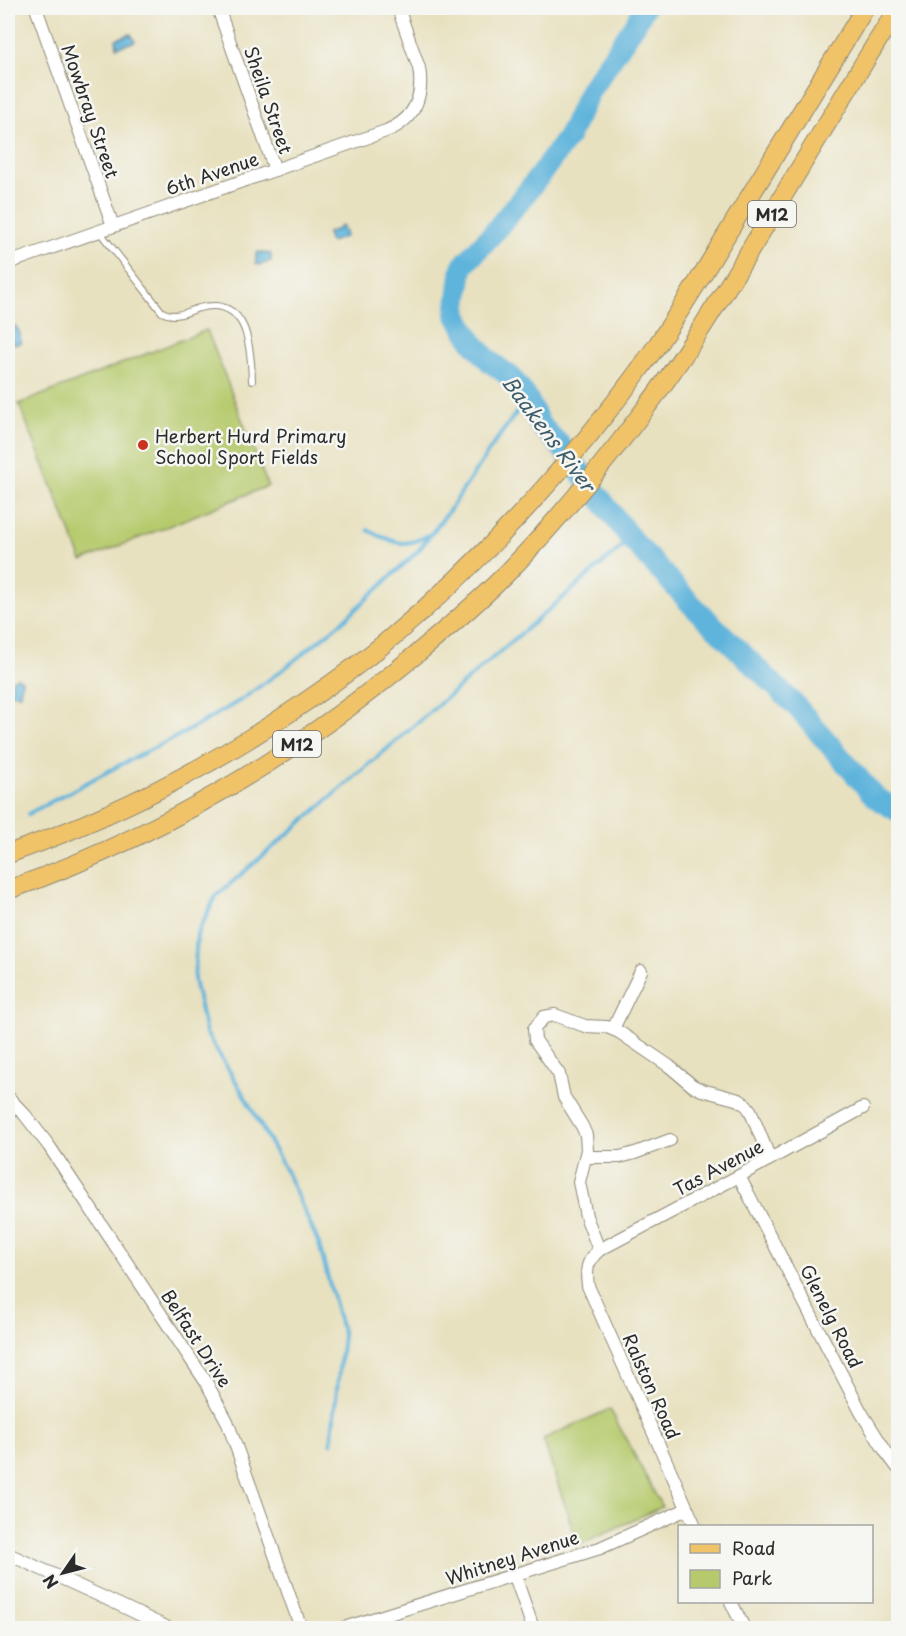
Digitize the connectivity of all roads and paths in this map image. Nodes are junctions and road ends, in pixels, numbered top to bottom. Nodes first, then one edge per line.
1 (36, 8) edge
2 (218, 8) edge
3 (398, 8) edge
4 (865, 8) edge
5 (898, 8) edge
6 (275, 170) junction
7 (113, 226) junction
8 (98, 231) junction
9 (8, 263) edge
10 (252, 381) dead end
11 (8, 854) edge
12 (8, 890) edge
13 (641, 971) dead end
14 (613, 1029) junction
15 (8, 1097) edge
16 (863, 1108) dead end
17 (670, 1140) dead end
18 (586, 1157) junction
19 (770, 1160) junction
20 (739, 1176) junction
21 (595, 1254) junction
22 (898, 1468) edge
23 (687, 1509) junction
24 (695, 1525) edge
25 (8, 1554) edge
26 (515, 1576) junction
27 (731, 1603) edge
28 (168, 1629) edge
29 (301, 1629) edge
30 (344, 1629) edge
31 (533, 1629) edge
32 (744, 1629) edge

1 - 7 street, Mowbray Street
2 - 6 street, Sheila Street
3 - 6 street, 6th Avenue
4 - 11 main road, M12
5 - 12 main road, M12
6 - 7 street, 6th Avenue
7 - 8 street, 6th Avenue
8 - 9 street, 6th Avenue
8 - 10 lane
13 - 14 street
14 - 18 street
14 - 19 street
15 - 29 street, Belfast Drive
16 - 19 street, Tas Avenue
17 - 18 street
18 - 21 street
19 - 20 street, Tas Avenue
20 - 21 street, Tas Avenue
20 - 22 street, Glenelg Road
21 - 23 street, Ralston Road
23 - 24 street, Ralston Road
23 - 26 street, Whitney Avenue
25 - 28 street
26 - 30 street, Whitney Avenue
26 - 31 street
27 - 32 street

